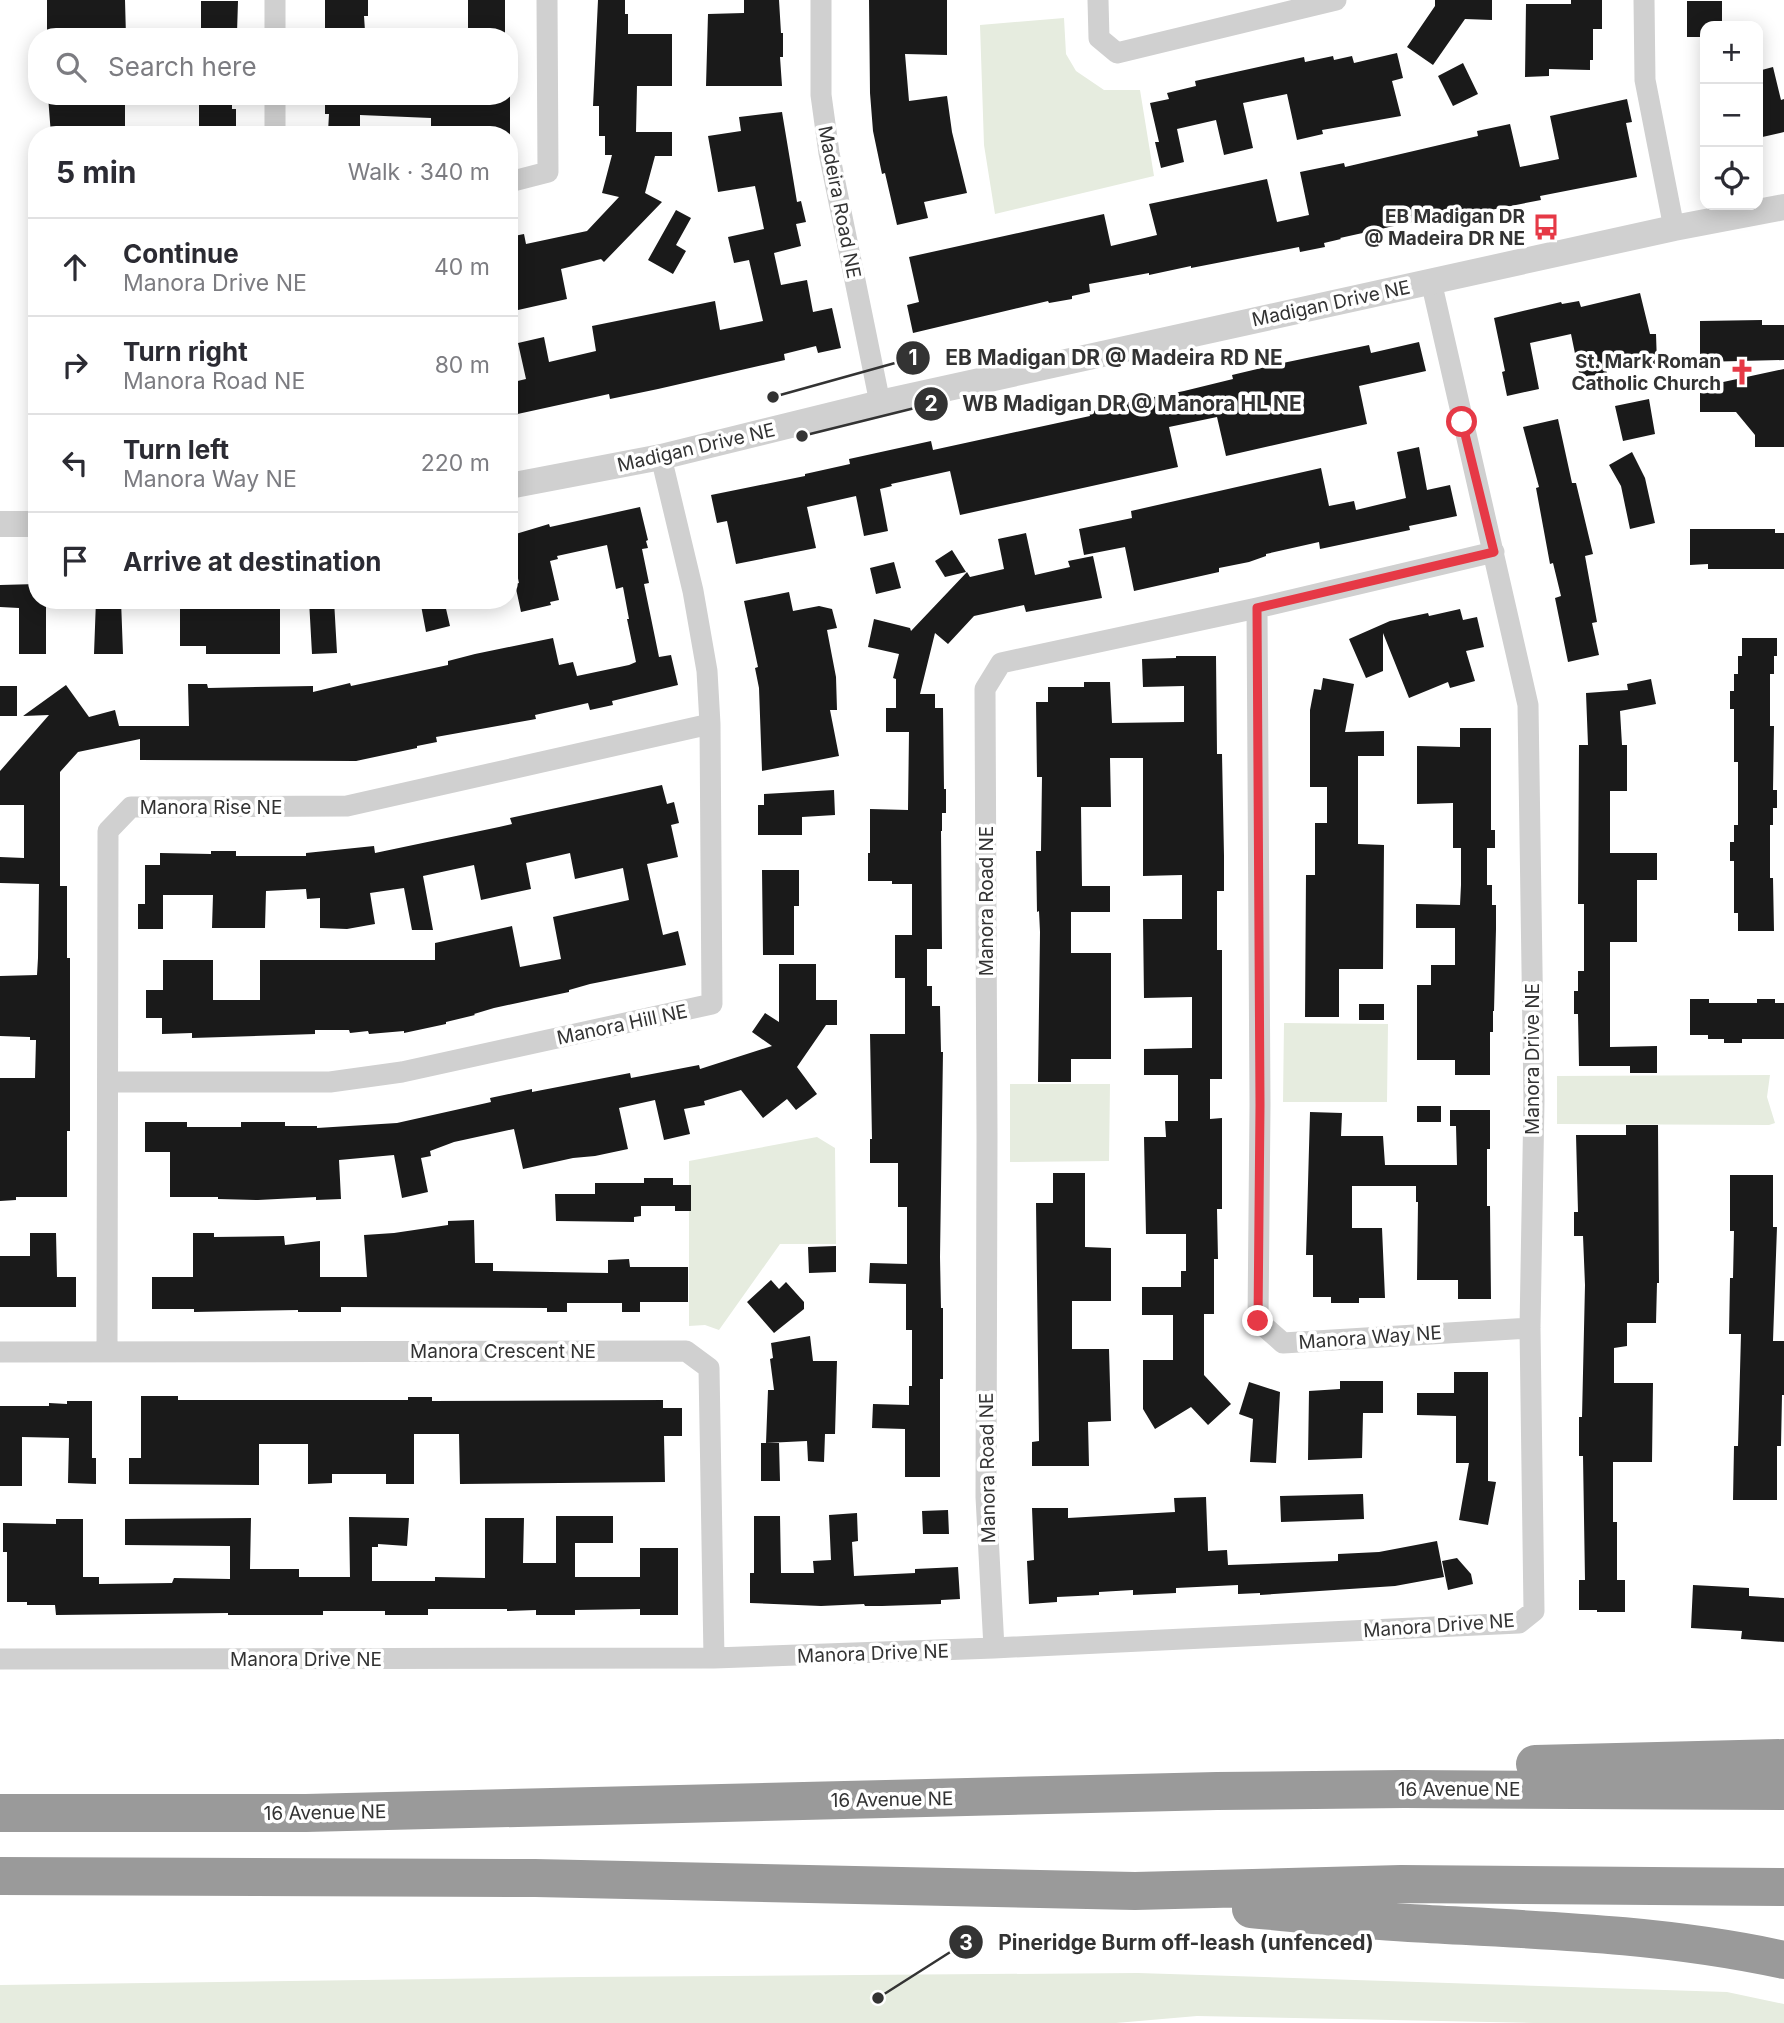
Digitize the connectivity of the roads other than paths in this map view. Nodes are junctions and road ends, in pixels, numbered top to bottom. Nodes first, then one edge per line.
1 (275, 0) edge
2 (547, 0) edge
3 (821, 0) edge
4 (1098, 0) edge
5 (1336, 0) edge
6 (1644, 0) edge
7 (275, 28) edge
8 (275, 105) edge
9 (275, 126) edge
10 (518, 180) edge
11 (1784, 207) edge
12 (1674, 228) junction
13 (1431, 281) junction
14 (880, 403) junction
15 (661, 457) junction
16 (518, 484) edge
17 (0, 524) edge
18 (28, 524) edge
19 (1494, 552) junction
20 (1257, 608) junction
21 (710, 724) junction
22 (109, 1082) junction
23 (1530, 1328) junction
24 (0, 1352) edge
25 (107, 1352) junction
26 (994, 1648) junction
27 (714, 1658) junction
28 (0, 1659) edge
29 (1784, 1758) edge
30 (1217, 1791) junction
31 (1784, 1791) edge
32 (0, 1813) edge
33 (0, 1877) edge
34 (1784, 1887) edge
35 (1135, 1891) junction
36 (1784, 1960) edge

1 - 7 street
2 - 10 street
3 - 14 street, Madeira Road NE
4 - 5 street
6 - 12 street
8 - 9 street
11 - 12 street, Madigan Drive NE
12 - 13 street, Madigan Drive NE
13 - 14 street, Madigan Drive NE
13 - 19 street, Manora Drive NE
14 - 15 street, Madigan Drive NE
15 - 16 street, Madigan Drive NE
15 - 21 street, Manora Hill NE
17 - 18 street
19 - 20 street, Manora Road NE
19 - 23 street, Manora Drive NE
20 - 23 street, Manora Way NE
20 - 26 street, Manora Road NE
21 - 22 street, Manora Rise NE
21 - 22 street, Manora Hill NE
22 - 25 street, Manora Rise NE
23 - 26 street, Manora Drive NE
24 - 25 street, Manora Crescent NE
25 - 27 street, Manora Crescent NE
26 - 27 street, Manora Drive NE
27 - 28 street, Manora Drive NE
29 - 30 highway
30 - 31 highway, 16 Avenue NE
30 - 32 highway, 16 Avenue NE
33 - 35 highway
34 - 35 highway
35 - 36 highway

